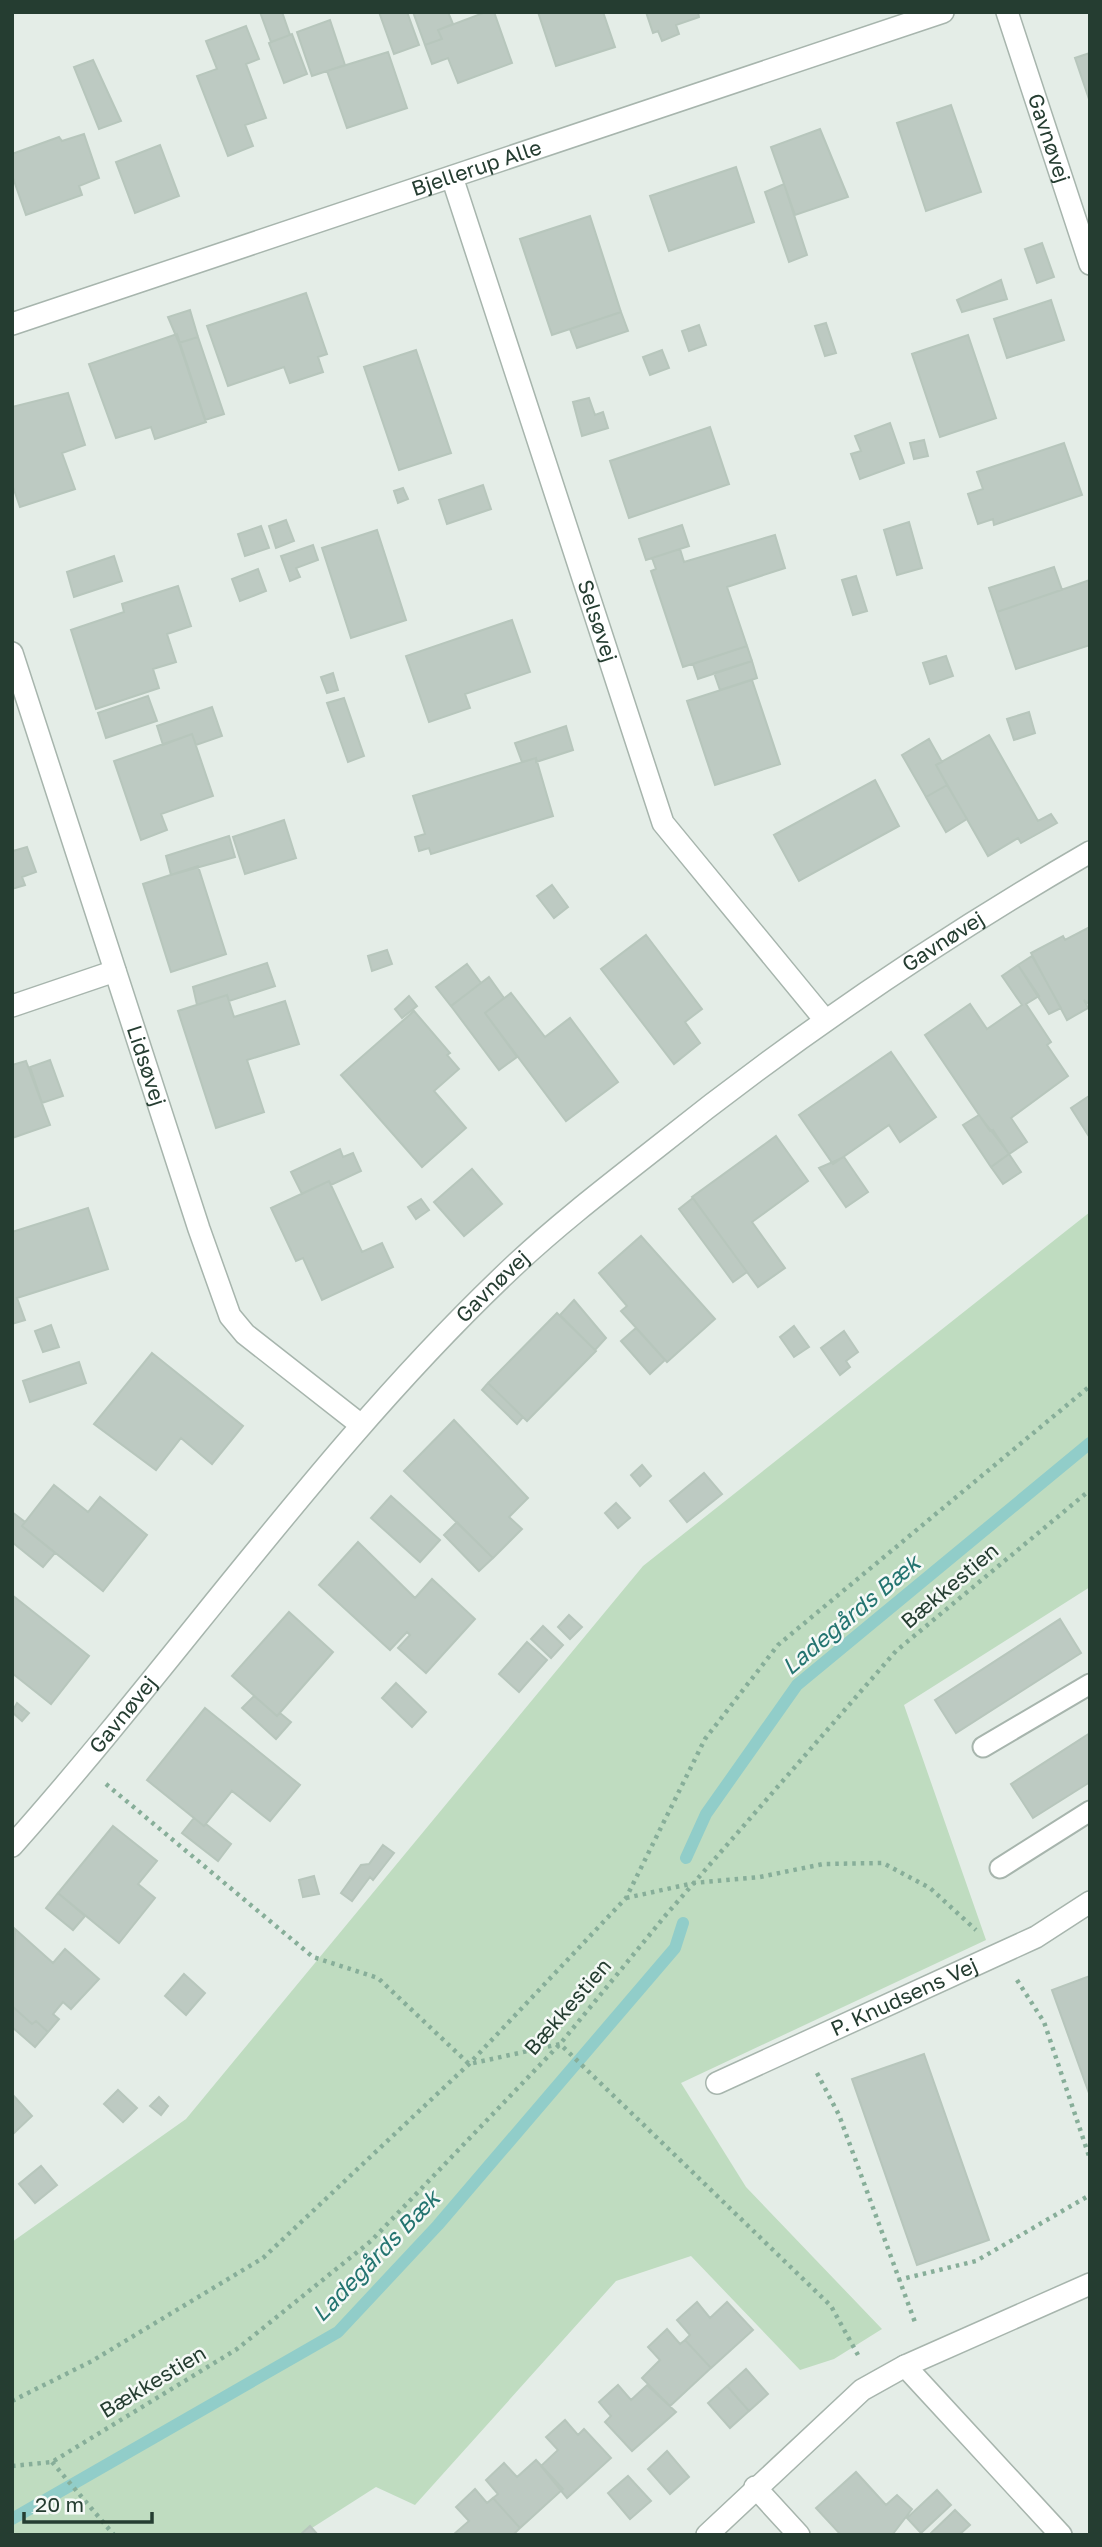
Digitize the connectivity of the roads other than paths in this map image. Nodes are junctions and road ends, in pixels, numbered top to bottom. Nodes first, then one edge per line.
1 (943, 12) edge
2 (1007, 12) edge
3 (452, 177) junction
4 (1090, 264) edge
5 (12, 324) edge
6 (12, 653) edge
7 (1090, 852) edge
8 (115, 971) junction
9 (12, 1006) edge
10 (825, 1020) junction
11 (361, 1425) junction
12 (1090, 1684) edge
13 (983, 1747) dead end
14 (1090, 1811) edge
15 (12, 1846) edge
16 (1000, 1868) dead end
17 (1090, 1902) edge
18 (717, 2083) dead end
19 (1090, 2284) edge
20 (905, 2366) junction
21 (755, 2487) junction
22 (707, 2535) edge
23 (799, 2535) edge
24 (1061, 2535) edge

1 - 3 street, Bjellerup Alle
2 - 4 street, Gavnøvej
3 - 5 street, Bjellerup Alle
3 - 10 street, Selsøvej
6 - 8 street, Lidsøvej
7 - 10 street, Gavnøvej
8 - 9 street
8 - 11 street, Lidsøvej
10 - 11 street, Gavnøvej
11 - 15 street, Gavnøvej
12 - 13 lane
14 - 16 lane
17 - 18 street, P. Knudsens Vej
19 - 20 street
20 - 21 street
20 - 24 street
21 - 22 street
21 - 23 street

